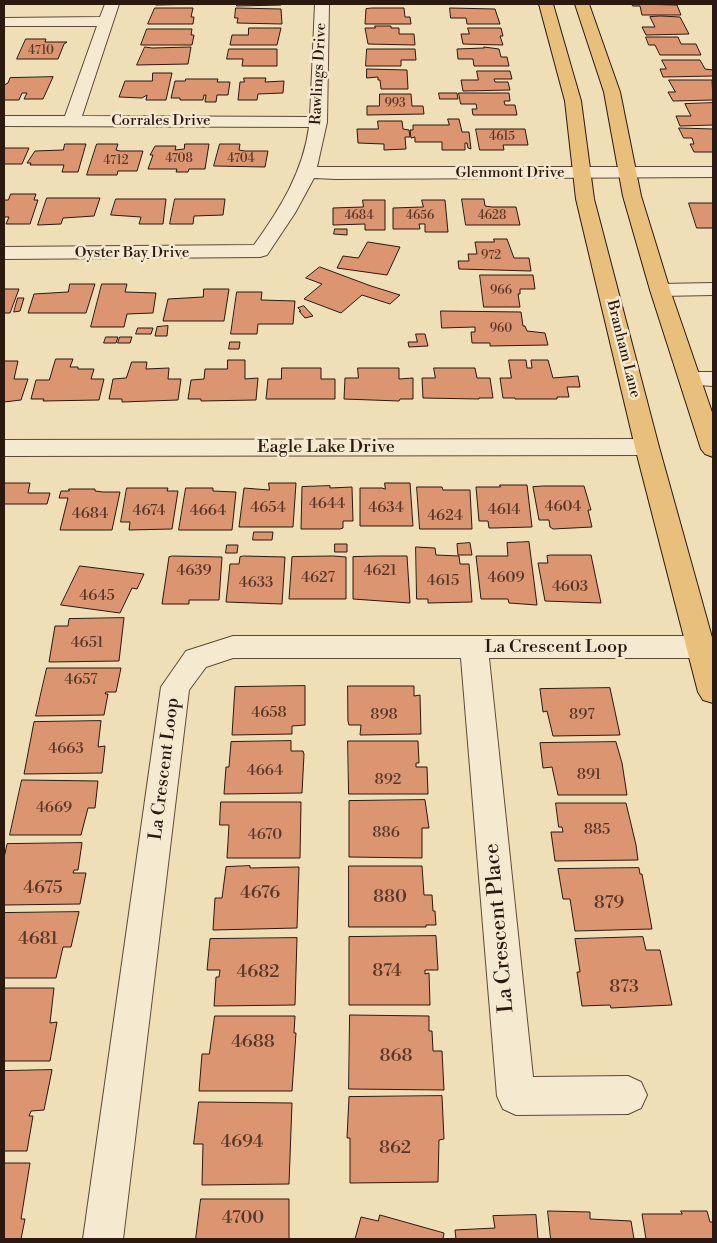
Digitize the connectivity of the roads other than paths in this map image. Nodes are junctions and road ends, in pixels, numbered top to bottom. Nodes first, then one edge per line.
1 (112, 4) edge
2 (322, 4) edge
3 (546, 4) edge
4 (582, 4) edge
5 (106, 21) junction
6 (4, 22) edge
7 (72, 120) junction
8 (4, 121) edge
9 (318, 122) junction
10 (307, 172) junction
11 (628, 172) junction
12 (713, 172) edge
13 (582, 173) junction
14 (260, 251) joint
15 (4, 253) edge
16 (713, 289) edge
17 (660, 290) junction
18 (690, 379) junction
19 (713, 379) edge
20 (706, 405) edge
21 (647, 447) junction
22 (4, 448) edge
23 (713, 449) edge
24 (701, 647) junction
25 (474, 648) junction
26 (713, 692) edge
27 (628, 1095) dead end
28 (103, 1239) edge

1 - 5 street
2 - 9 street, Rawlings Drive
3 - 13 main road, Branham Lane
4 - 11 main road
5 - 6 street
5 - 7 street
7 - 8 street, Corrales Drive
7 - 9 street, Corrales Drive
9 - 10 street, Rawlings Drive
10 - 13 street, Glenmont Drive
10 - 14 street, Rawlings Drive
11 - 12 street, Glenmont Drive
11 - 13 street, Glenmont Drive
11 - 17 main road
13 - 21 main road, Branham Lane
14 - 15 street, Oyster Bay Drive
16 - 17 street
17 - 18 main road
18 - 19 street
18 - 20 main road
20 - 23 main road
21 - 22 street, Eagle Lake Drive
21 - 24 main road, Branham Lane
24 - 25 street, La Crescent Loop
24 - 26 main road, Branham Lane
25 - 27 street, La Crescent Place
25 - 28 street, La Crescent Loop

